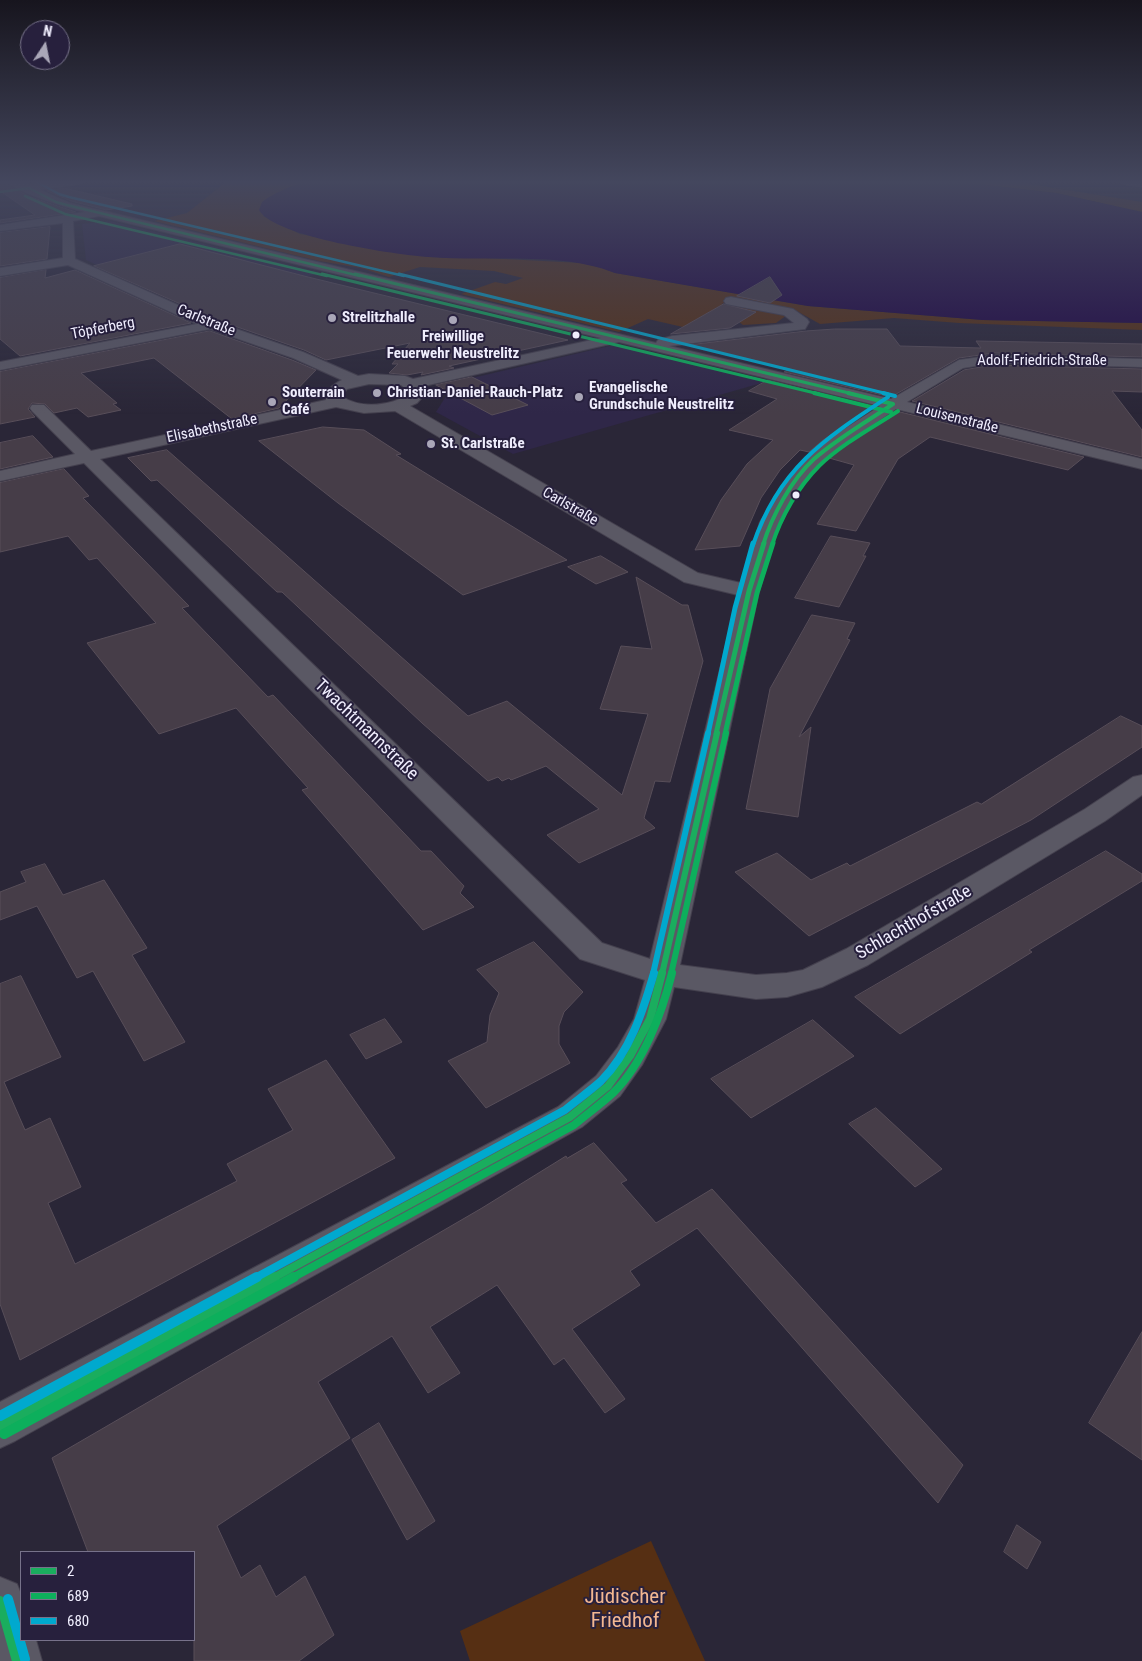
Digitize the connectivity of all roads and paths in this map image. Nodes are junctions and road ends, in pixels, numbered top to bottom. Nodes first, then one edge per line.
1 (289, 259) edge
2 (69, 261) joint
3 (0, 272) edge
4 (731, 300) dead end
5 (211, 325) junction
6 (617, 337) junction
7 (655, 346) junction
8 (1142, 362) edge
9 (0, 366) edge
10 (356, 381) junction
11 (413, 384) junction
12 (337, 402) junction
13 (893, 404) junction
14 (397, 405) junction
15 (38, 408) dead end
16 (87, 456) junction
17 (1142, 464) edge
18 (0, 476) edge
19 (749, 591) junction
20 (1142, 783) edge
21 (662, 974) junction
22 (0, 1426) edge
23 (0, 1601) edge
24 (17, 1661) edge

1 - 6 street, Louisenstraße
2 - 3 street
2 - 5 street, Carlstraße
4 - 7 street, Louisenstraße
5 - 9 street, Töpferberg
5 - 10 street, Carlstraße
6 - 7 street, Louisenstraße
6 - 11 street
7 - 13 street, Louisenstraße
8 - 13 street, Adolf-Friedrich-Straße
10 - 11 street
10 - 12 street
11 - 14 street
12 - 14 street
12 - 16 street, Elisabethstraße
13 - 17 street, Louisenstraße
13 - 19 street, Adolf-Friedrich-Straße
14 - 19 street, Carlstraße
15 - 16 street
16 - 18 street, Elisabethstraße
16 - 21 street, Twachtmannstraße
19 - 21 street, Adolf-Friedrich-Straße
20 - 21 street, Schlachthofstraße
21 - 22 street, Adolf-Friedrich-Straße
23 - 24 street

